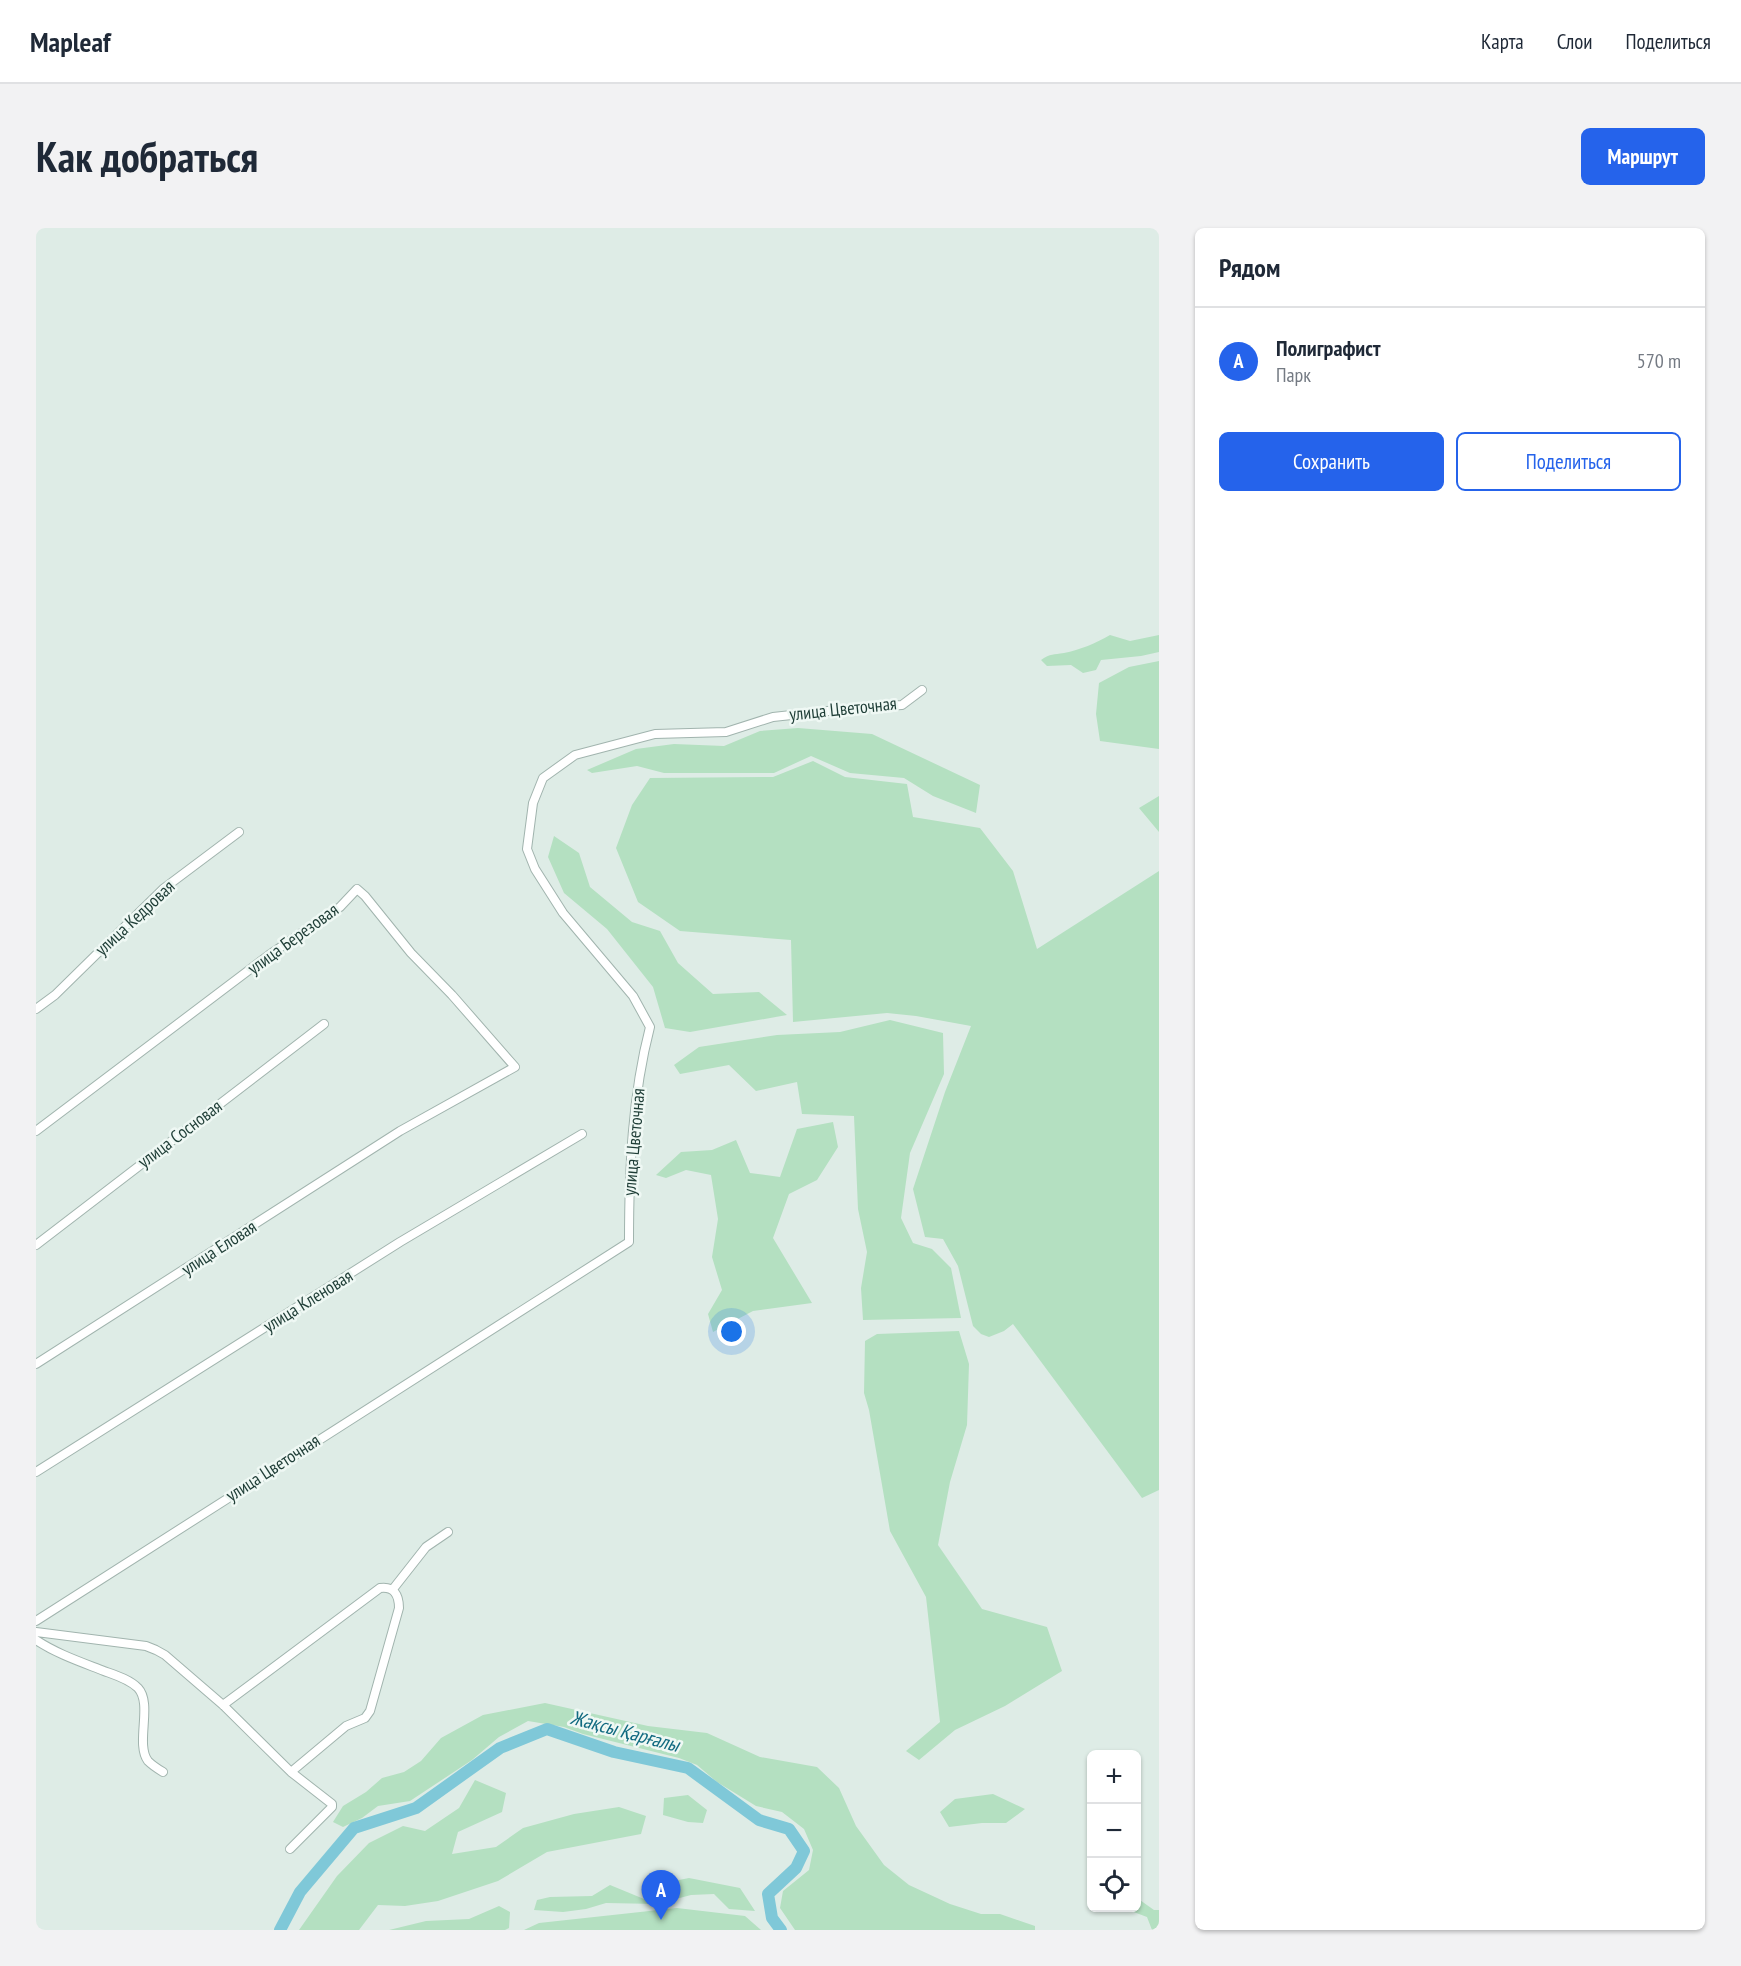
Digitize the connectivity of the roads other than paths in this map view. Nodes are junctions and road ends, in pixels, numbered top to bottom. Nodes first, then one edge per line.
1 (922, 690) dead end
2 (239, 832) dead end
3 (36, 1009) edge
4 (324, 1024) dead end
5 (515, 1067) joint
6 (36, 1131) edge
7 (582, 1134) dead end
8 (36, 1245) edge
9 (36, 1364) edge
10 (36, 1472) edge
11 (448, 1532) dead end
12 (393, 1589) junction
13 (36, 1621) edge
14 (36, 1632) edge
15 (36, 1640) edge
16 (223, 1705) junction
17 (163, 1772) dead end
18 (291, 1772) junction
19 (290, 1849) dead end

1 - 13 street, улица Цветочная
2 - 3 street, улица Кедровая
4 - 8 street, улица Сосновая
5 - 6 street, улица Березовая
5 - 9 street, улица Еловая
7 - 10 street, улица Кленовая
11 - 12 street
12 - 16 street
12 - 18 street
14 - 16 street
15 - 17 street
16 - 18 street
18 - 19 street

